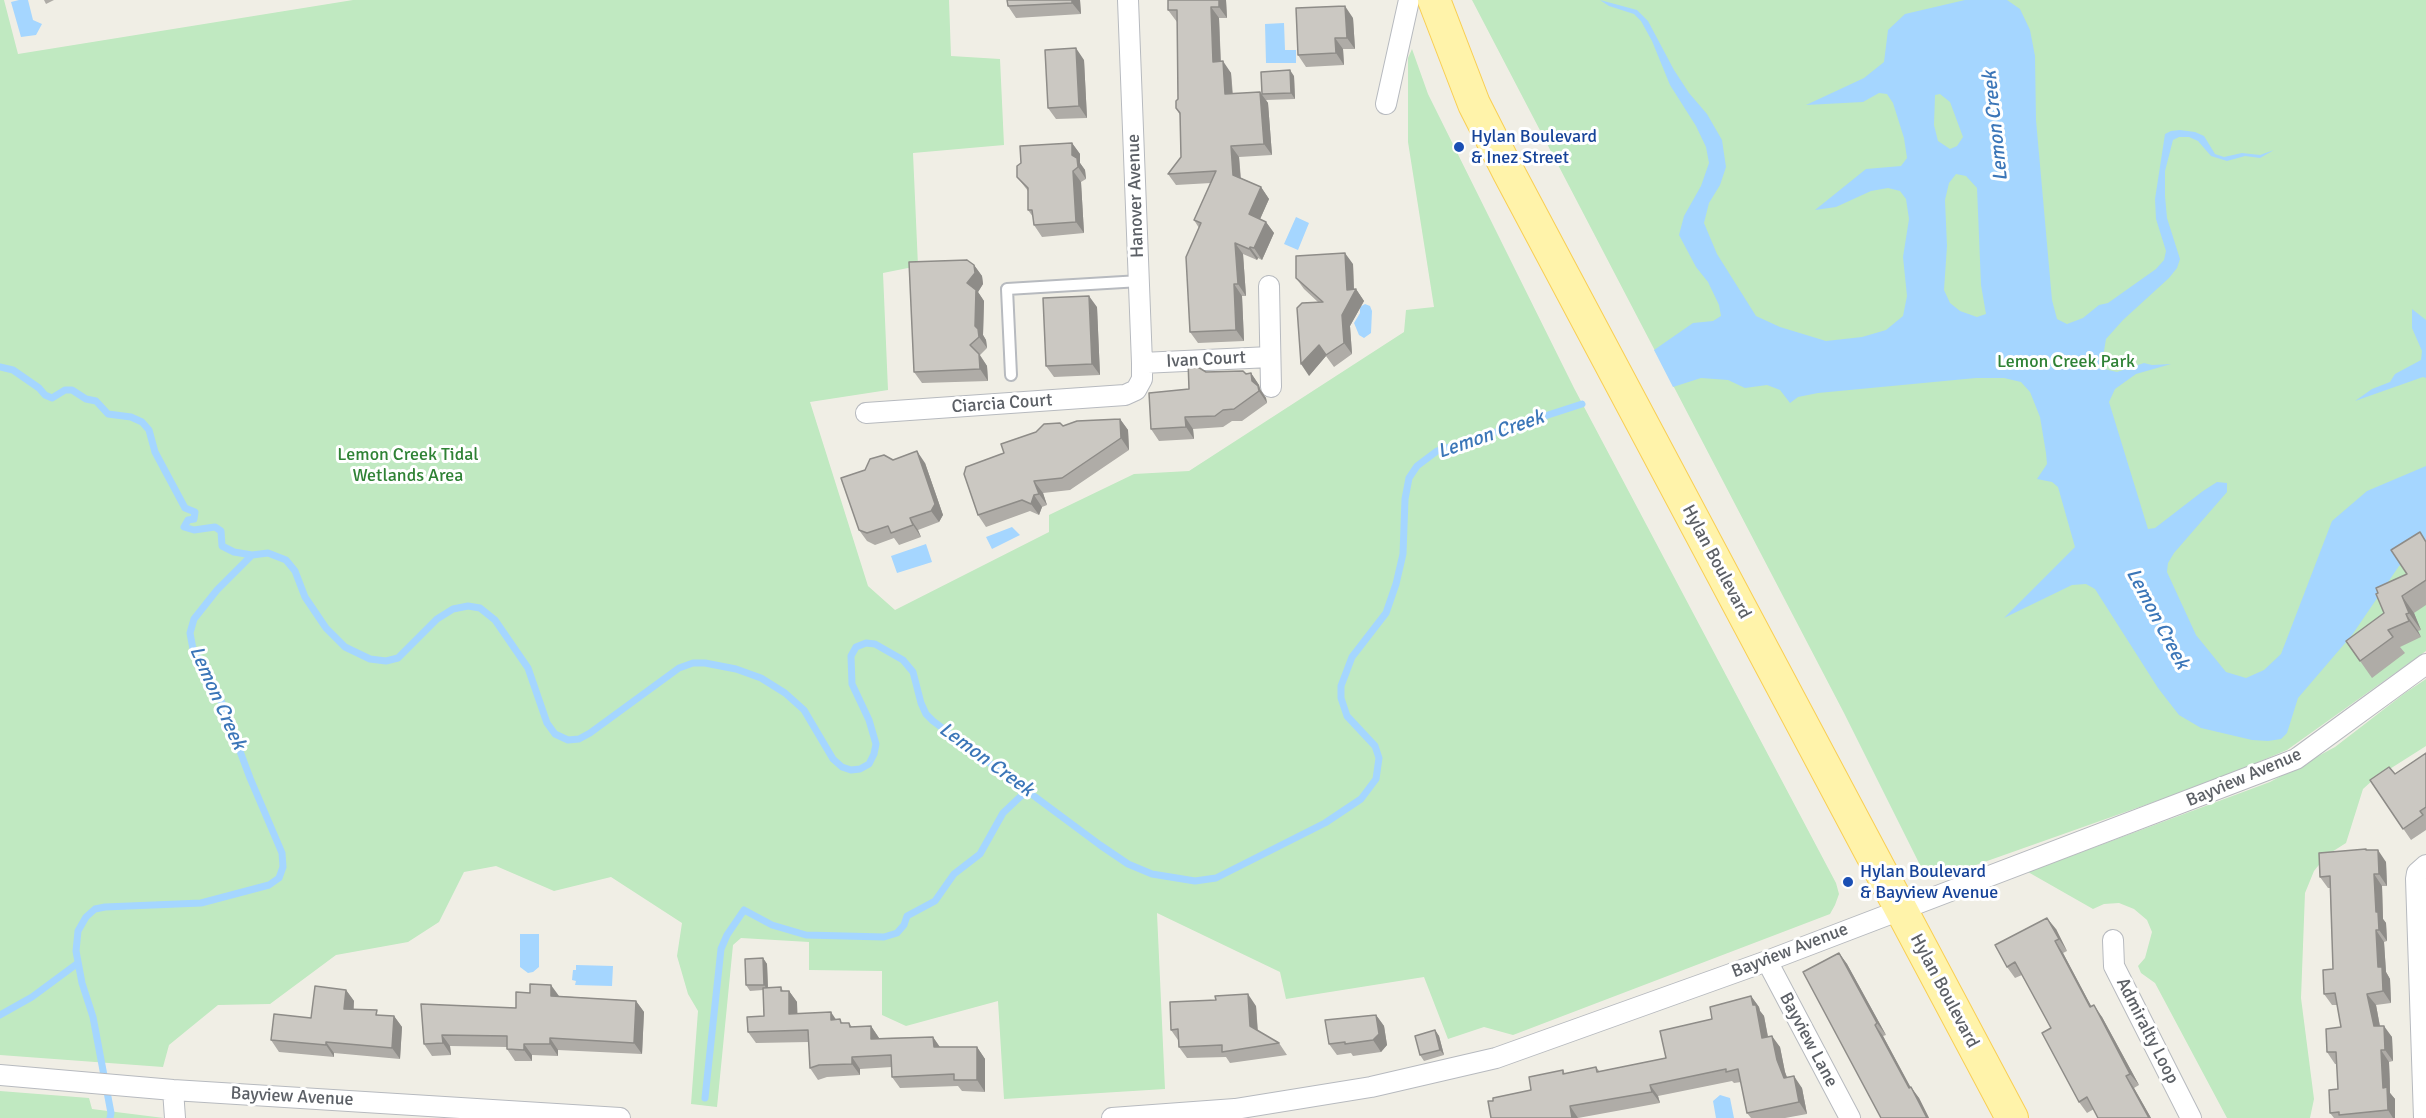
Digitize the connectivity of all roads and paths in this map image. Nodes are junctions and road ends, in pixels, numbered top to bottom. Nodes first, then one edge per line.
1 (1128, 0) edge
2 (1409, 0) edge
3 (1434, 0) edge
4 (1386, 105) dead end
5 (1140, 281) junction
6 (1269, 286) dead end
7 (1270, 357) junction
8 (1142, 363) junction
9 (1011, 375) dead end
10 (1271, 387) dead end
11 (1136, 390) joint
12 (866, 413) dead end
13 (2426, 664) edge
14 (2426, 865) edge
15 (1900, 909) junction
16 (2113, 940) dead end
17 (1767, 961) junction
18 (0, 1075) edge
19 (173, 1090) junction
20 (1236, 1113) edge
21 (530, 1115) edge
22 (175, 1118) edge
23 (620, 1118) edge
24 (1112, 1118) edge
25 (1850, 1118) edge
26 (2012, 1118) edge
27 (2191, 1118) edge
28 (2424, 1118) edge

1 - 5 street, Hanover Avenue
2 - 4 street
3 - 15 main road, Hylan Boulevard
5 - 8 street, Hanover Avenue
5 - 9 lane
6 - 7 street, Ivan Court
7 - 8 street, Ivan Court
7 - 10 street, Ivan Court
8 - 11 street, Hanover Avenue
11 - 12 street, Ciarcia Court
13 - 15 street, Bayview Avenue
14 - 28 street
15 - 17 street, Bayview Avenue
15 - 26 main road, Hylan Boulevard
16 - 27 street, Admiralty Loop
17 - 20 street, Bayview Avenue
17 - 25 street, Bayview Lane
18 - 19 street, Bayview Avenue
19 - 21 street, Bayview Avenue
19 - 22 street
20 - 24 street, Bayview Avenue
21 - 23 street, Bayview Avenue

